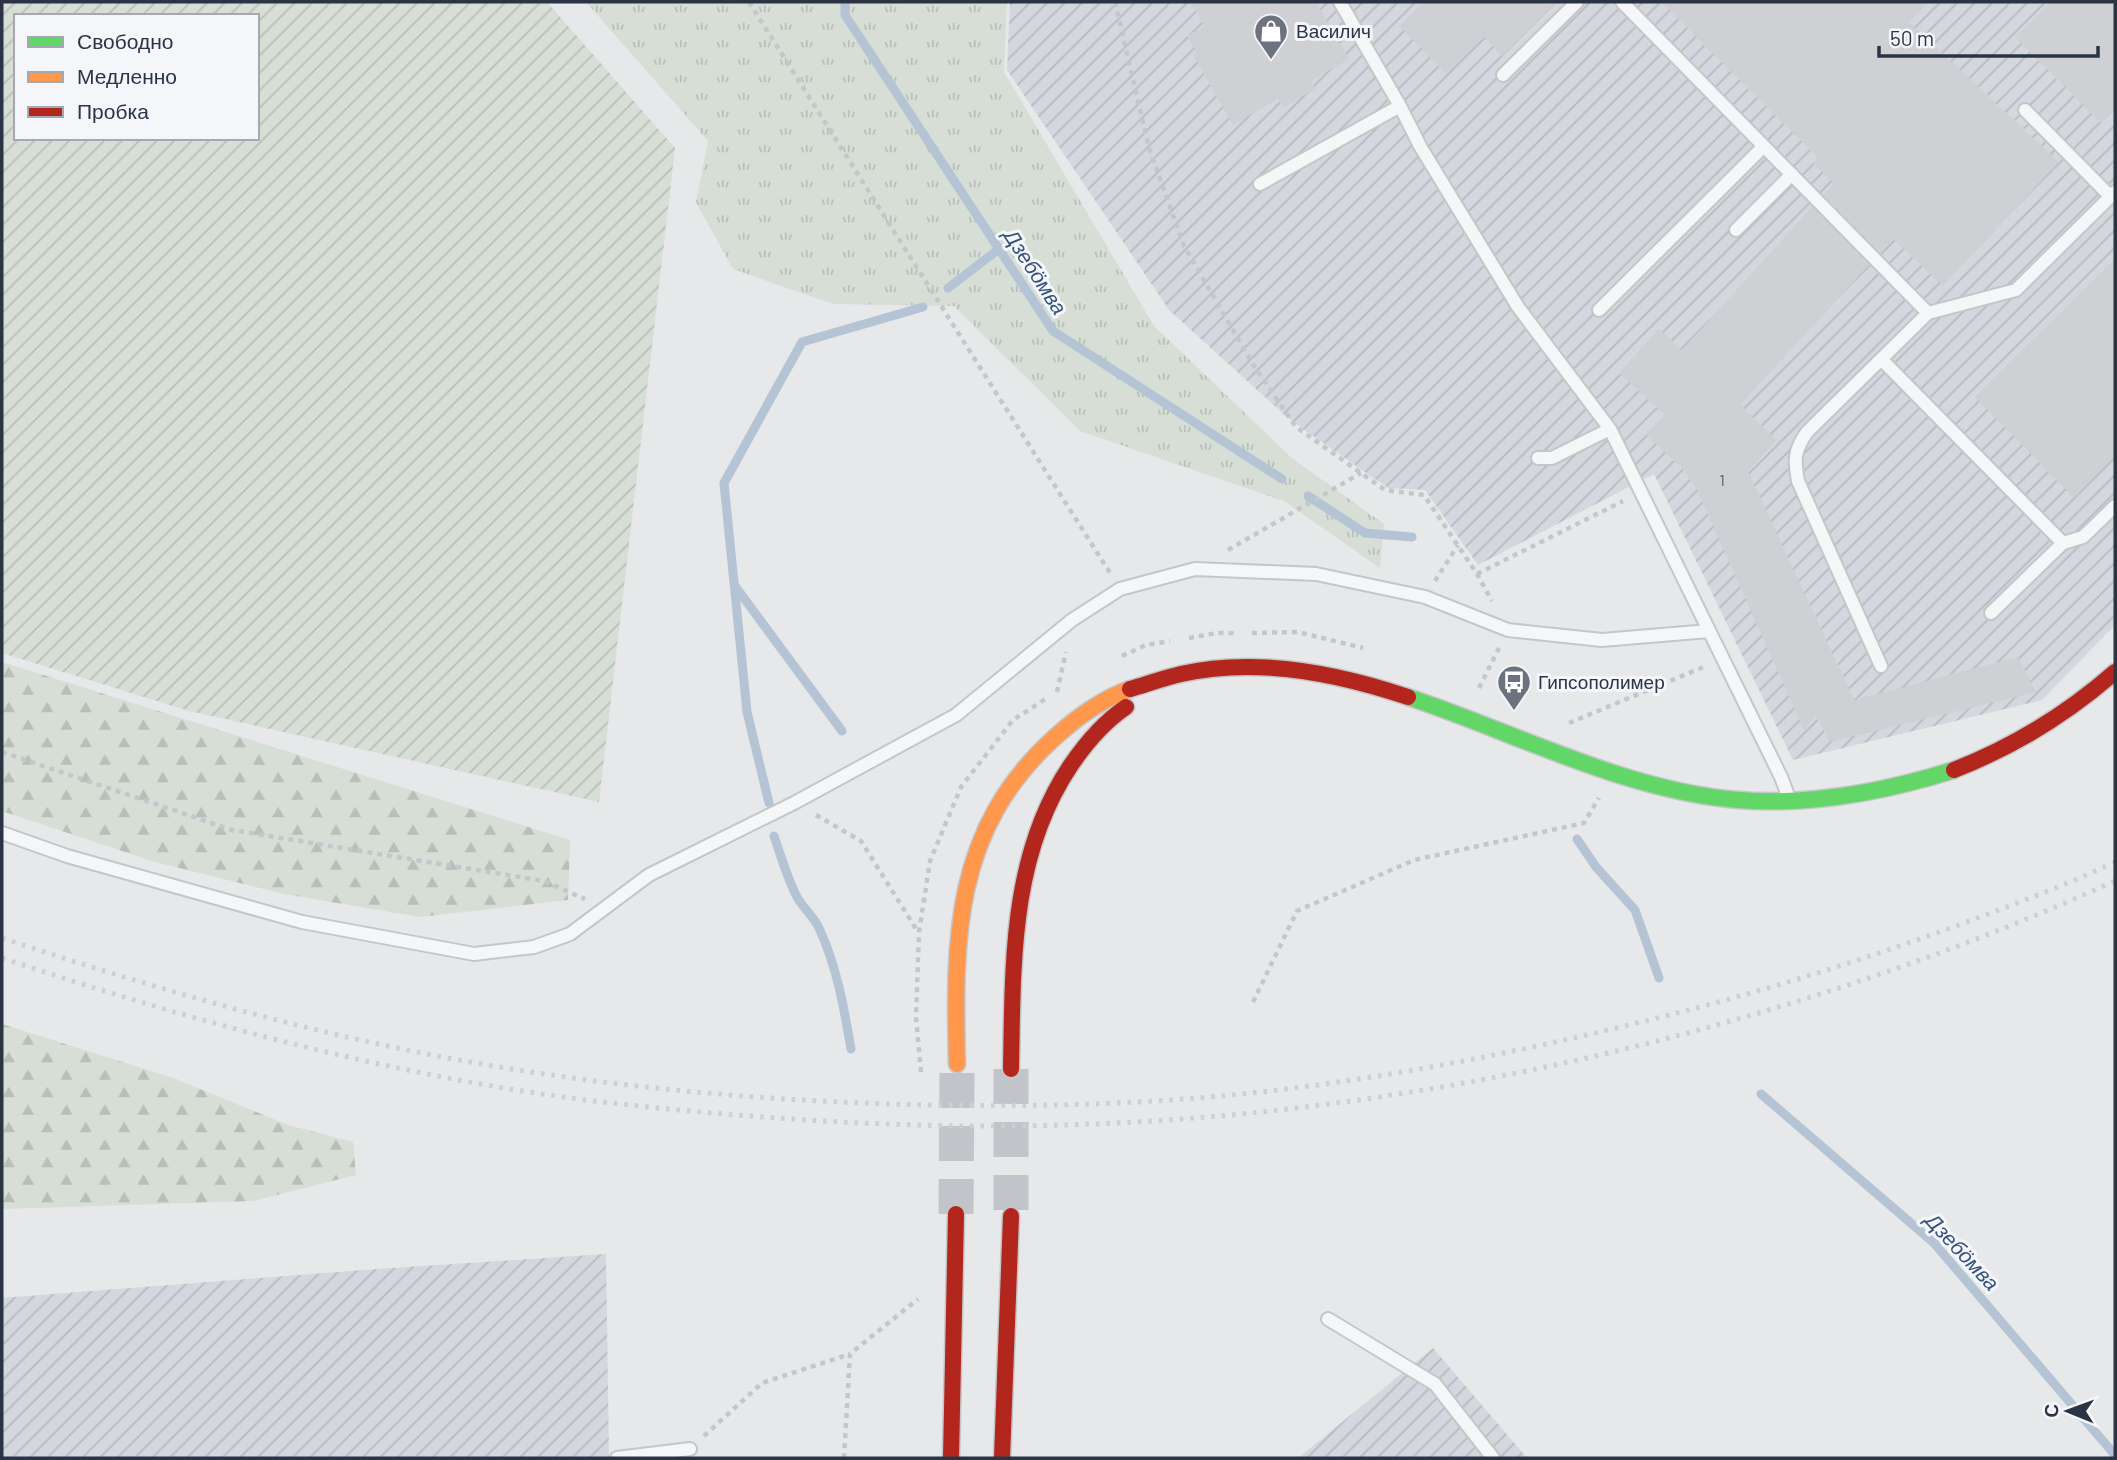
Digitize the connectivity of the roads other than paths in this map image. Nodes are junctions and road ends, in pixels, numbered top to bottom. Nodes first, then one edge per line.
1 (1340, 2) edge
2 (1577, 2) edge
3 (1622, 2) edge
4 (1503, 75) dead end
5 (1400, 106) junction
6 (2025, 110) dead end
7 (1764, 146) junction
8 (1792, 174) junction
9 (1260, 184) dead end
10 (2113, 195) edge
11 (1736, 230) dead end
12 (1598, 310) dead end
13 (1928, 313) junction
14 (1881, 359) junction
15 (1610, 429) junction
16 (1538, 458) dead end
17 (2115, 506) edge
18 (2063, 543) junction
19 (1991, 613) dead end
20 (1709, 631) junction
21 (1881, 666) dead end
22 (1190, 672) junction
23 (2115, 672) edge
24 (1790, 801) junction
25 (2, 833) edge
26 (957, 1063) tunnel mouth
27 (1011, 1069) tunnel mouth
28 (956, 1214) tunnel mouth
29 (1011, 1216) tunnel mouth
30 (1328, 1319) dead end
31 (691, 1449) road end
32 (617, 1458) edge
33 (951, 1458) edge
34 (1002, 1458) edge
35 (1493, 1458) edge

1 - 5 lane
2 - 4 lane
3 - 7 lane
5 - 9 lane
5 - 15 lane
6 - 10 lane
7 - 8 lane
7 - 12 lane
8 - 11 lane
8 - 13 lane
10 - 13 lane
13 - 14 lane
14 - 18 lane
14 - 21 lane
15 - 16 lane
15 - 20 lane
17 - 18 lane
18 - 19 lane
20 - 24 lane
20 - 25 lane
22 - 24 main road
22 - 26 main road
22 - 27 main road
23 - 24 main road
28 - 33 main road
29 - 34 main road
30 - 35 lane
31 - 32 lane

